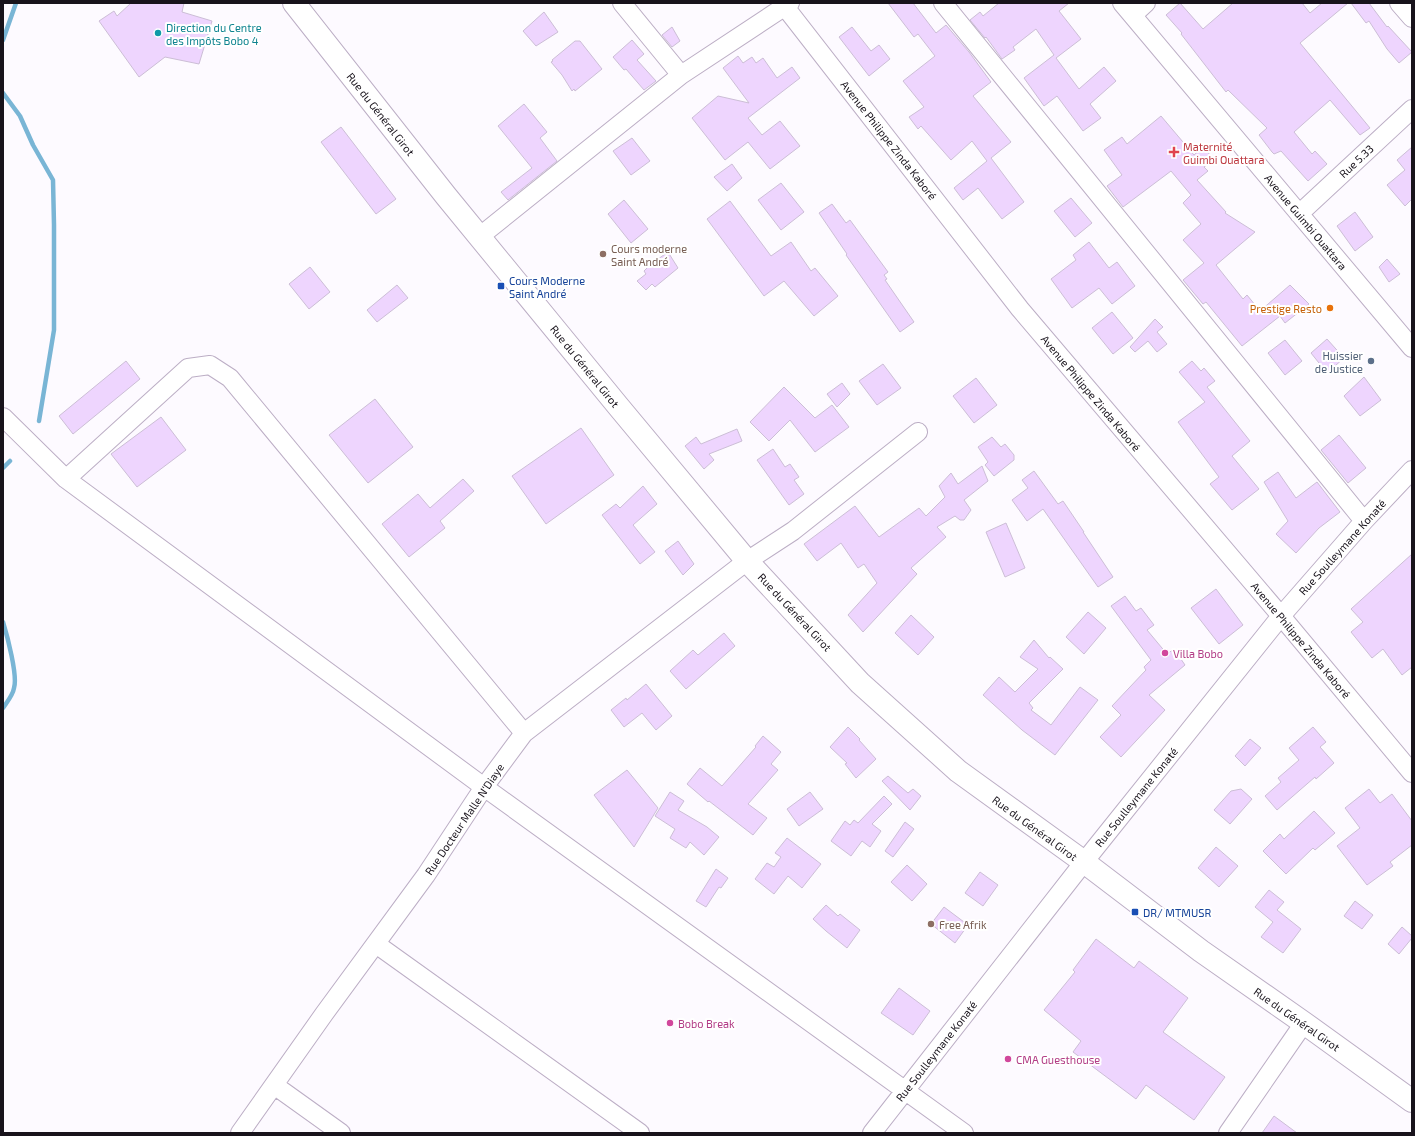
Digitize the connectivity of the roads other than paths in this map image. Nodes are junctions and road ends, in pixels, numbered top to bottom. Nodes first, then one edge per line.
1 (294, 3) edge
2 (622, 3) edge
3 (943, 3) edge
4 (1146, 3) edge
5 (1399, 3) edge
6 (785, 4) edge
7 (1128, 9) edge
8 (1412, 18) edge
9 (681, 75) junction
10 (1412, 108) edge
11 (1299, 214) junction
12 (479, 237) junction
13 (1412, 348) edge
14 (3, 417) edge
15 (918, 432) dead end
16 (1412, 470) edge
17 (66, 479) junction
18 (1364, 521) junction
19 (747, 561) junction
20 (1281, 616) junction
21 (524, 734) junction
22 (1412, 773) edge
23 (484, 787) junction
24 (1084, 862) junction
25 (376, 944) junction
26 (1304, 1023) junction
27 (274, 1085) junction
28 (905, 1090) junction
29 (1412, 1101) edge
30 (240, 1133) edge
31 (341, 1133) edge
32 (640, 1133) edge
33 (872, 1133) edge
34 (964, 1133) edge
35 (1228, 1133) edge

1 - 12 highway, Rue du Général Girot
2 - 9 street
3 - 18 street
4 - 7 street
5 - 8 street
6 - 9 street
6 - 20 street, Avenue Philippe Zinda Kaboré
7 - 11 street, Avenue Guimbi Ouattara
9 - 12 street
10 - 11 street, Rue 5.33
11 - 13 street, Avenue Guimbi Ouattara
12 - 19 highway, Rue du Général Girot
14 - 17 street
15 - 19 street, Rue Docteur Malle N'Diaye
16 - 18 street, Rue Soulleymane Konaté
17 - 21 street
17 - 23 street
18 - 20 street, Rue Soulleymane Konaté
19 - 21 street, Rue Docteur Malle N'Diaye
19 - 24 highway, Rue du Général Girot
20 - 22 street, Avenue Philippe Zinda Kaboré
20 - 24 street, Rue Soulleymane Konaté
21 - 23 street, Rue Docteur Malle N'Diaye
23 - 25 street, Rue Docteur Malle N'Diaye
23 - 28 street
24 - 26 highway, Rue du Général Girot
24 - 28 street, Rue Soulleymane Konaté
25 - 27 street, Rue Docteur Malle N'Diaye
25 - 32 street
26 - 29 highway, Rue du Général Girot
26 - 35 street
27 - 30 street, Rue Docteur Malle N'Diaye
27 - 31 street
28 - 33 street, Rue Soulleymane Konaté
28 - 34 street

